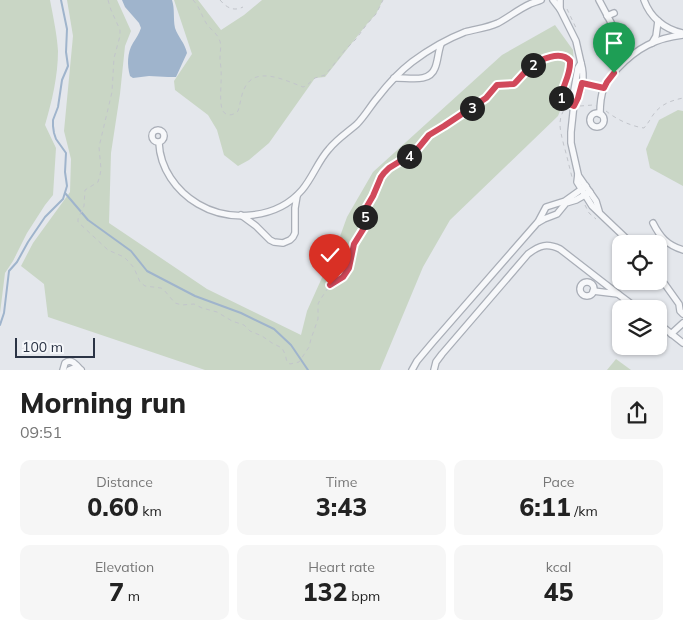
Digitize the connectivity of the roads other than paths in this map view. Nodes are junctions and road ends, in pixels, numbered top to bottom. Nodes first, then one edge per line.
1 (541, 0) edge
2 (553, 0) edge
3 (560, 0) edge
4 (644, 0) edge
5 (533, 1) edge
6 (597, 2) edge
7 (560, 9) junction
8 (614, 13) dead end
9 (607, 16) junction
10 (658, 21) junction
11 (624, 28) dead end
12 (616, 32) junction
13 (683, 34) edge
14 (652, 42) junction
15 (441, 44) junction
16 (614, 46) dead end
17 (394, 78) junction
18 (579, 82) junction
19 (604, 88) junction
20 (600, 111) road end
21 (159, 143) dead end
22 (584, 188) junction
23 (588, 194) junction
24 (298, 195) junction
25 (241, 216) junction
26 (653, 222) dead end
27 (537, 223) junction
28 (623, 235) edge
29 (683, 250) edge
30 (667, 287) edge
31 (593, 291) dead end
32 (618, 294) junction
33 (626, 300) edge
34 (681, 305) edge
35 (683, 314) edge
36 (683, 323) edge
37 (667, 331) edge
38 (671, 334) junction
39 (683, 334) edge
40 (680, 341) edge
41 (63, 370) edge
42 (69, 370) edge
43 (81, 370) edge
44 (412, 370) edge
45 (434, 370) edge

1 - 5 street
2 - 7 street
3 - 7 street
4 - 10 street
5 - 15 street
6 - 9 street
7 - 18 street
8 - 9 street
9 - 12 street
10 - 13 street
10 - 14 street
11 - 12 street
12 - 16 street
13 - 14 street
14 - 19 street
15 - 17 street
15 - 17 street
17 - 24 street
18 - 19 street
18 - 22 street
19 - 20 street
21 - 25 street
22 - 23 street
22 - 27 street
23 - 27 street
23 - 28 street
24 - 25 street
24 - 25 street
26 - 29 street
27 - 44 street
30 - 34 street
31 - 32 street
32 - 33 street
32 - 45 street
34 - 35 street
36 - 38 street
37 - 38 street
38 - 40 street
39 - 40 street
41 - 43 street
42 - 43 street

